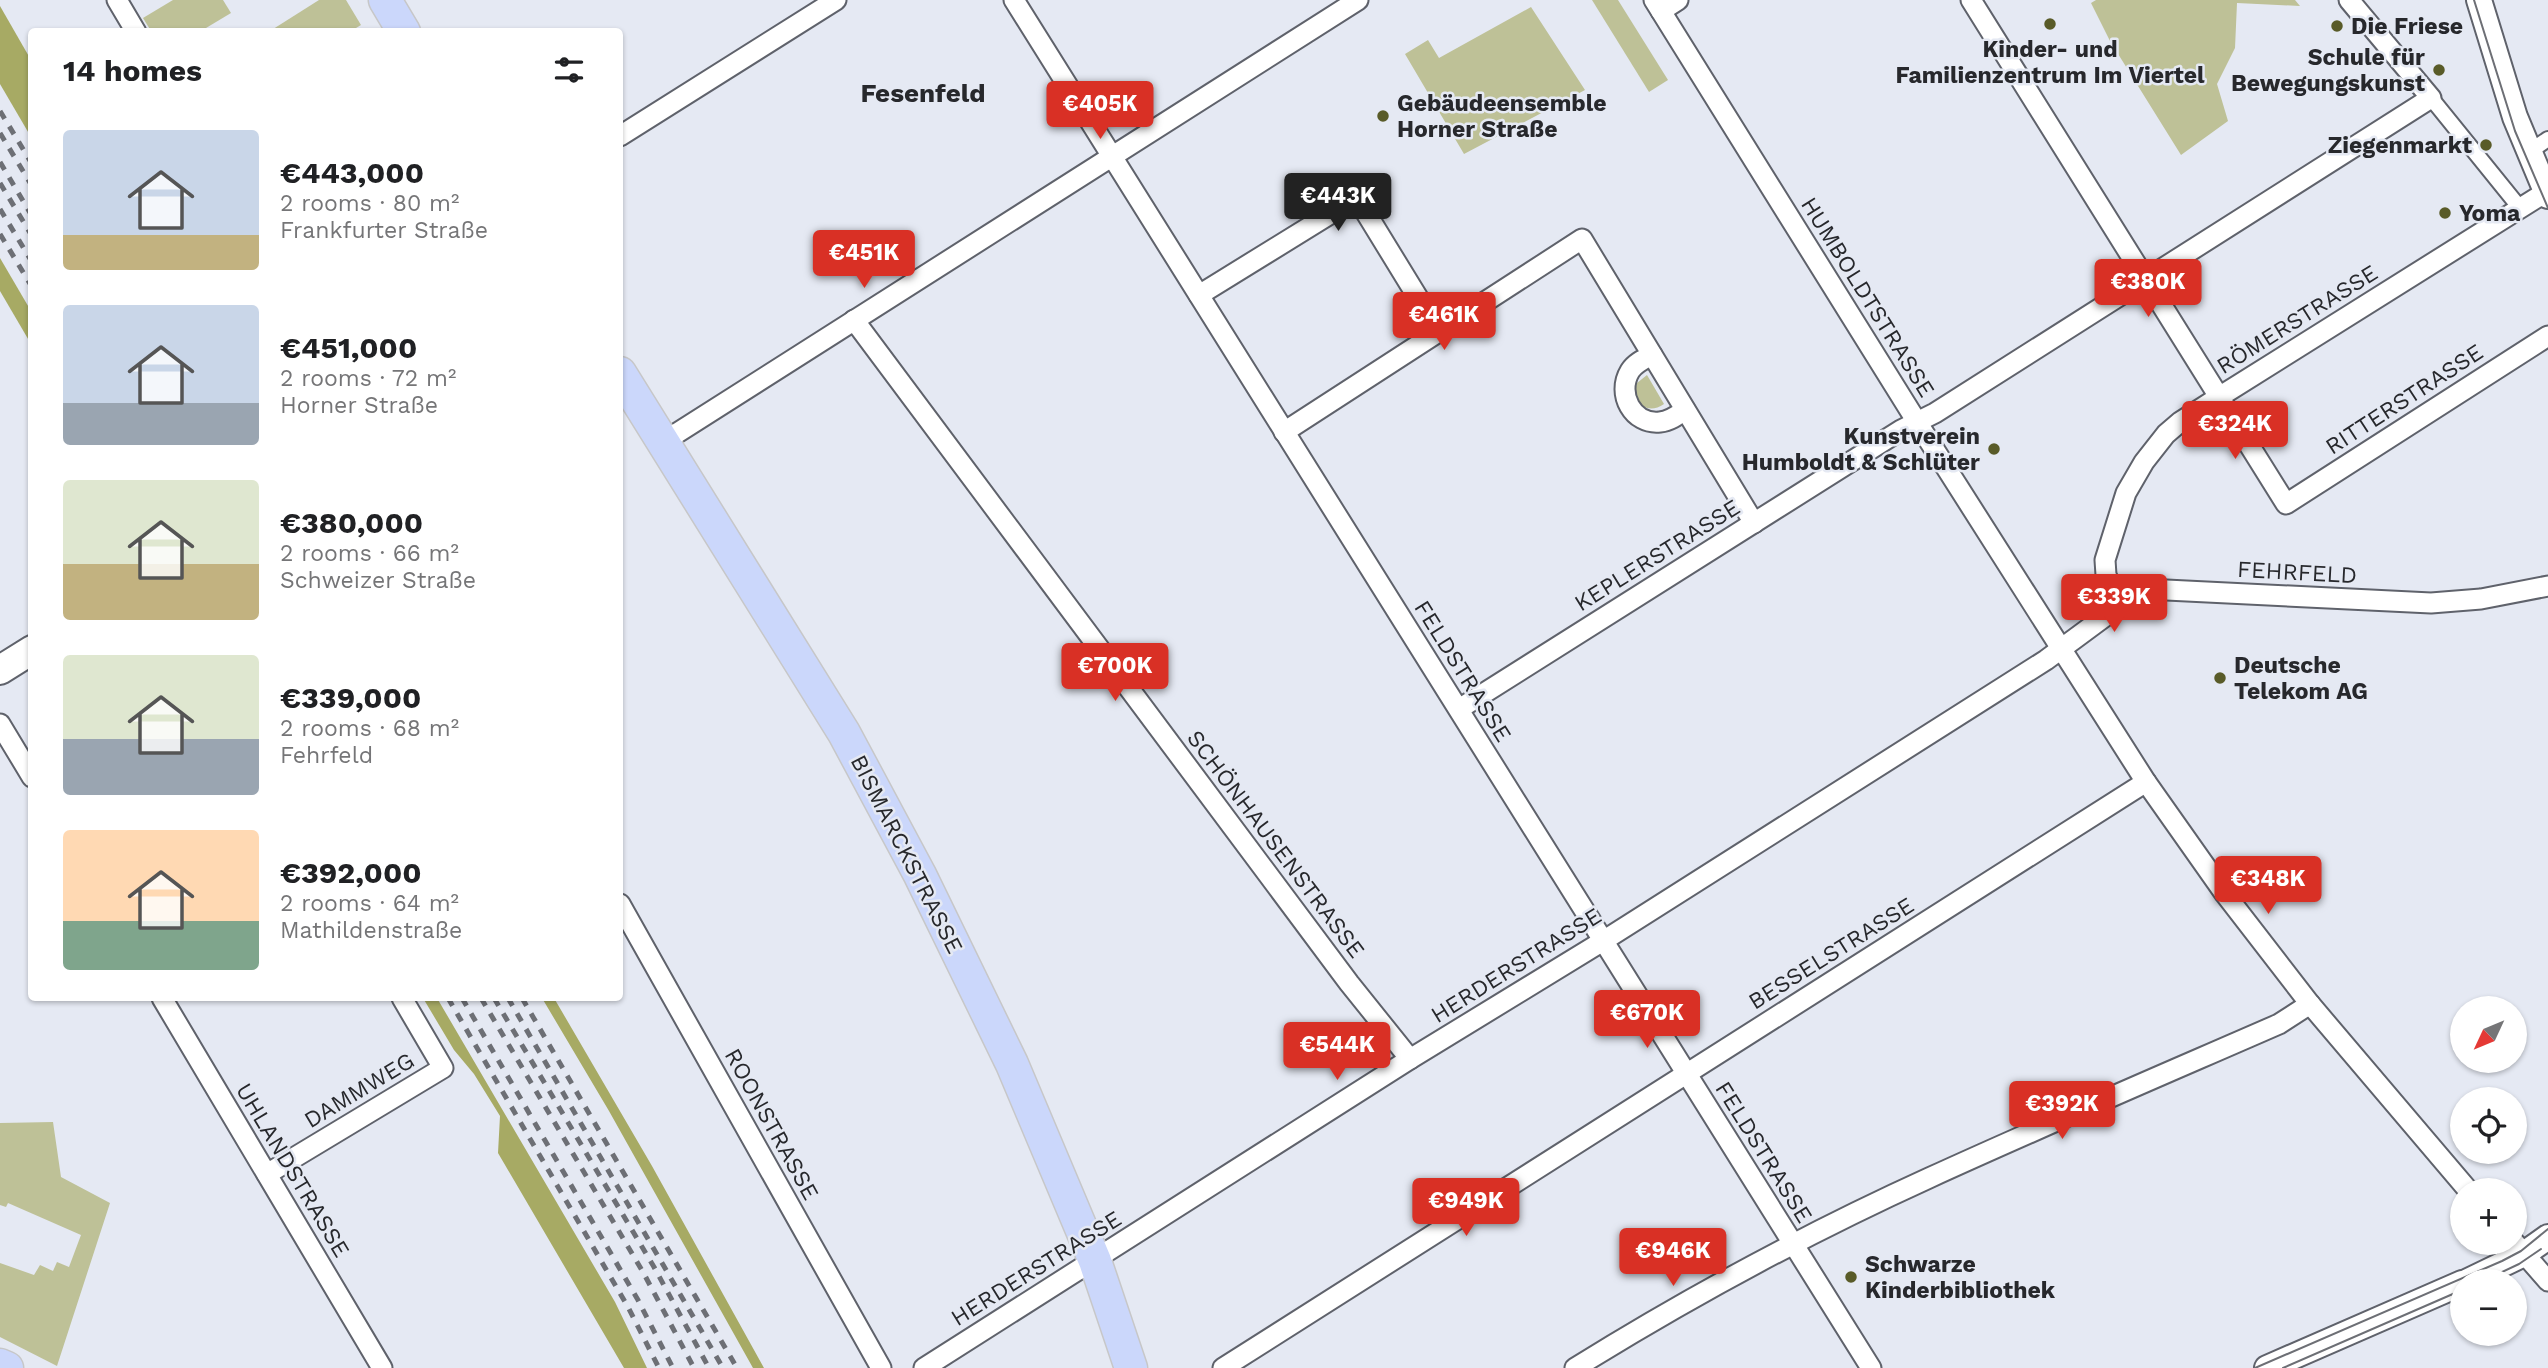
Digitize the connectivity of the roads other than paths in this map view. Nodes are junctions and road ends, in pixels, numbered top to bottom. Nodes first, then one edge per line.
1 (117, 0) edge
2 (385, 0) edge
3 (836, 0) edge
4 (1014, 0) edge
5 (1358, 0) edge
6 (2349, 0) edge
7 (2479, 0) edge
8 (1974, 1) edge
9 (1665, 4) edge
10 (134, 28) edge
11 (402, 28) edge
12 (2431, 98) junction
13 (623, 134) edge
14 (2538, 146) edge
15 (1112, 157) junction
16 (2547, 194) edge
17 (2520, 208) junction
18 (2146, 278) junction
19 (1199, 295) junction
20 (854, 320) junction
21 (1439, 332) junction
22 (2548, 336) edge
23 (1652, 355) junction
24 (623, 378) edge
25 (2219, 397) junction
26 (1685, 410) junction
27 (1917, 422) junction
28 (1284, 432) junction
29 (663, 442) junction
30 (1754, 523) junction
31 (2548, 586) edge
32 (2119, 606) junction
33 (2061, 648) junction
34 (28, 652) edge
35 (0, 670) edge
36 (1459, 709) junction
37 (0, 724) edge
38 (28, 770) edge
39 (2146, 782) junction
40 (623, 909) edge
41 (1603, 941) junction
42 (164, 1001) edge
43 (404, 1001) edge
44 (2310, 1004) junction
45 (1410, 1059) junction
46 (1686, 1074) junction
47 (267, 1174) junction
48 (2458, 1178) edge
49 (2548, 1237) edge
50 (1793, 1245) junction
51 (2527, 1245) edge
52 (2508, 1255) edge
53 (2525, 1255) edge
54 (1095, 1261) junction
55 (2487, 1269) edge
56 (2548, 1281) edge
57 (2450, 1288) edge
58 (0, 1365) edge
59 (7, 1368) edge
60 (382, 1368) edge
61 (881, 1368) edge
62 (924, 1368) edge
63 (1130, 1368) edge
64 (1223, 1368) edge
65 (1574, 1368) edge
66 (1871, 1368) edge
67 (2267, 1368) edge

1 - 10 street
2 - 11 main road
3 - 13 street
4 - 15 street, FELDSTRASSE
5 - 15 street
6 - 12 street
7 - 14 street
8 - 18 street
9 - 27 street, HUMBOLDTSTRASSE
12 - 17 street
12 - 18 street, KEPLERSTRASSE
14 - 16 street
15 - 19 street, FELDSTRASSE
15 - 20 street
16 - 17 street, RÖMERSTRASSE
17 - 25 street, RÖMERSTRASSE
18 - 25 street
18 - 27 street, KEPLERSTRASSE
19 - 21 street
19 - 28 street, FELDSTRASSE
20 - 29 street
20 - 45 street, SCHÖNHAUSENSTRASSE
21 - 23 street
21 - 28 street
22 - 25 street, RITTERSTRASSE
23 - 26 street
23 - 26 street
24 - 29 main road, BISMARCKSTRASSE
25 - 32 street, RÖMERSTRASSE
26 - 30 street
27 - 30 street, KEPLERSTRASSE
27 - 33 street, HUMBOLDTSTRASSE
28 - 36 street, FELDSTRASSE
29 - 54 main road, BISMARCKSTRASSE
30 - 36 street, KEPLERSTRASSE
31 - 32 street, FEHRFELD
32 - 33 street, FEHRFELD
33 - 39 street, HUMBOLDTSTRASSE
33 - 41 street, HERDERSTRASSE
34 - 35 main road
36 - 41 street, FELDSTRASSE
37 - 38 street
39 - 44 street, HUMBOLDTSTRASSE
39 - 46 street, BESSELSTRASSE
40 - 61 street, ROONSTRASSE
41 - 45 street, HERDERSTRASSE
41 - 46 street, FELDSTRASSE
42 - 47 street, UHLANDSTRASSE
43 - 47 street, DAMMWEG
44 - 48 street, HUMBOLDTSTRASSE
44 - 50 street
45 - 54 street, HERDERSTRASSE
46 - 50 street, FELDSTRASSE
46 - 64 street, BESSELSTRASSE
47 - 60 street, UHLANDSTRASSE
49 - 51 street
50 - 65 street
50 - 66 street, FELDSTRASSE
52 - 55 street
53 - 56 street
54 - 62 street, HERDERSTRASSE
54 - 63 main road, BISMARCKSTRASSE
57 - 67 street
58 - 59 main road

